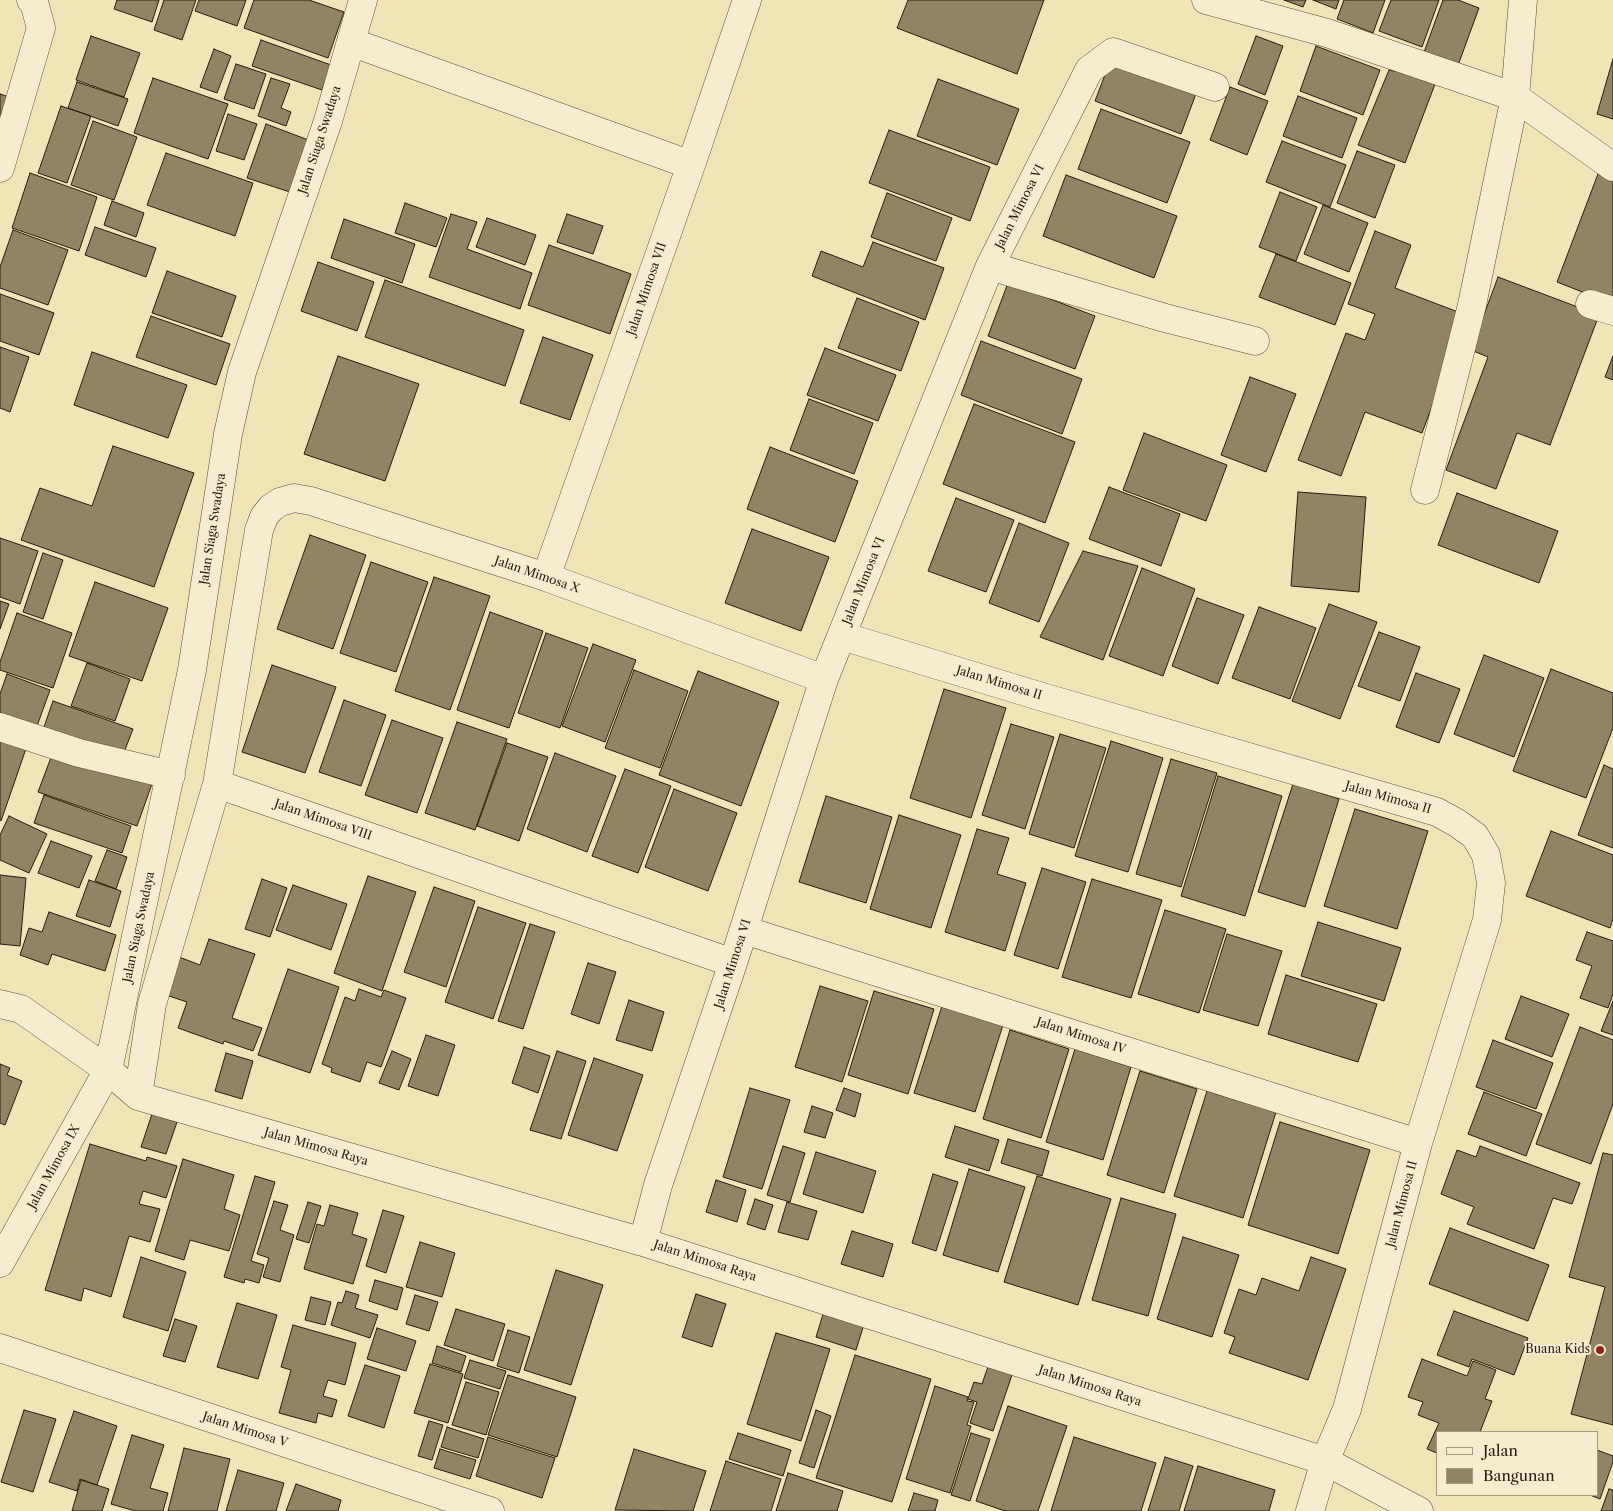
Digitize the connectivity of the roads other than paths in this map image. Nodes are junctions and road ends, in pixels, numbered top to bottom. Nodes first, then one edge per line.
1 (31, 0) edge
2 (363, 0) edge
3 (747, 0) edge
4 (1206, 0) edge
5 (1523, 0) edge
6 (351, 42) junction
7 (1215, 87) dead end
8 (1515, 97) junction
9 (691, 165) junction
10 (1613, 167) edge
11 (0, 168) edge
12 (990, 266) junction
13 (1255, 341) dead end
14 (1425, 490) dead end
15 (546, 577) junction
16 (842, 636) junction
17 (824, 680) junction
18 (0, 727) edge
19 (171, 776) junction
20 (217, 784) junction
21 (744, 930) junction
22 (733, 964) junction
23 (0, 1004) edge
24 (108, 1070) junction
25 (138, 1096) junction
26 (1418, 1143) junction
27 (643, 1242) junction
28 (0, 1263) edge
29 (0, 1348) edge
30 (1325, 1461) junction
31 (490, 1511) edge
32 (1310, 1511) edge
33 (1419, 1511) edge

1 - 11 street
2 - 6 street, Jalan Siaga Swadaya
3 - 9 street, Jalan Mimosa VII
4 - 8 street
5 - 8 street
6 - 9 street
6 - 19 street, Jalan Siaga Swadaya
7 - 12 street, Jalan Mimosa VI
8 - 10 street
8 - 14 street
9 - 15 street, Jalan Mimosa VII
12 - 13 street
12 - 16 street, Jalan Mimosa VI
15 - 17 street, Jalan Mimosa X
15 - 20 street, Jalan Mimosa X
16 - 17 street, Jalan Mimosa VI
16 - 26 street, Jalan Mimosa II
17 - 21 street, Jalan Mimosa VI
18 - 19 street
19 - 24 street, Jalan Siaga Swadaya
20 - 22 street, Jalan Mimosa VIII
20 - 25 street
21 - 22 street, Jalan Mimosa VI
21 - 26 street, Jalan Mimosa IV
22 - 27 street, Jalan Mimosa VI
23 - 24 street, Jalan Mimosa Raya
24 - 25 street, Jalan Mimosa Raya
24 - 28 street, Jalan Mimosa IX
25 - 27 street, Jalan Mimosa Raya
26 - 30 street, Jalan Mimosa II
27 - 30 street, Jalan Mimosa Raya
29 - 31 street, Jalan Mimosa V
30 - 32 street, Jalan Mimosa II
30 - 33 street, Jalan Mimosa Raya

